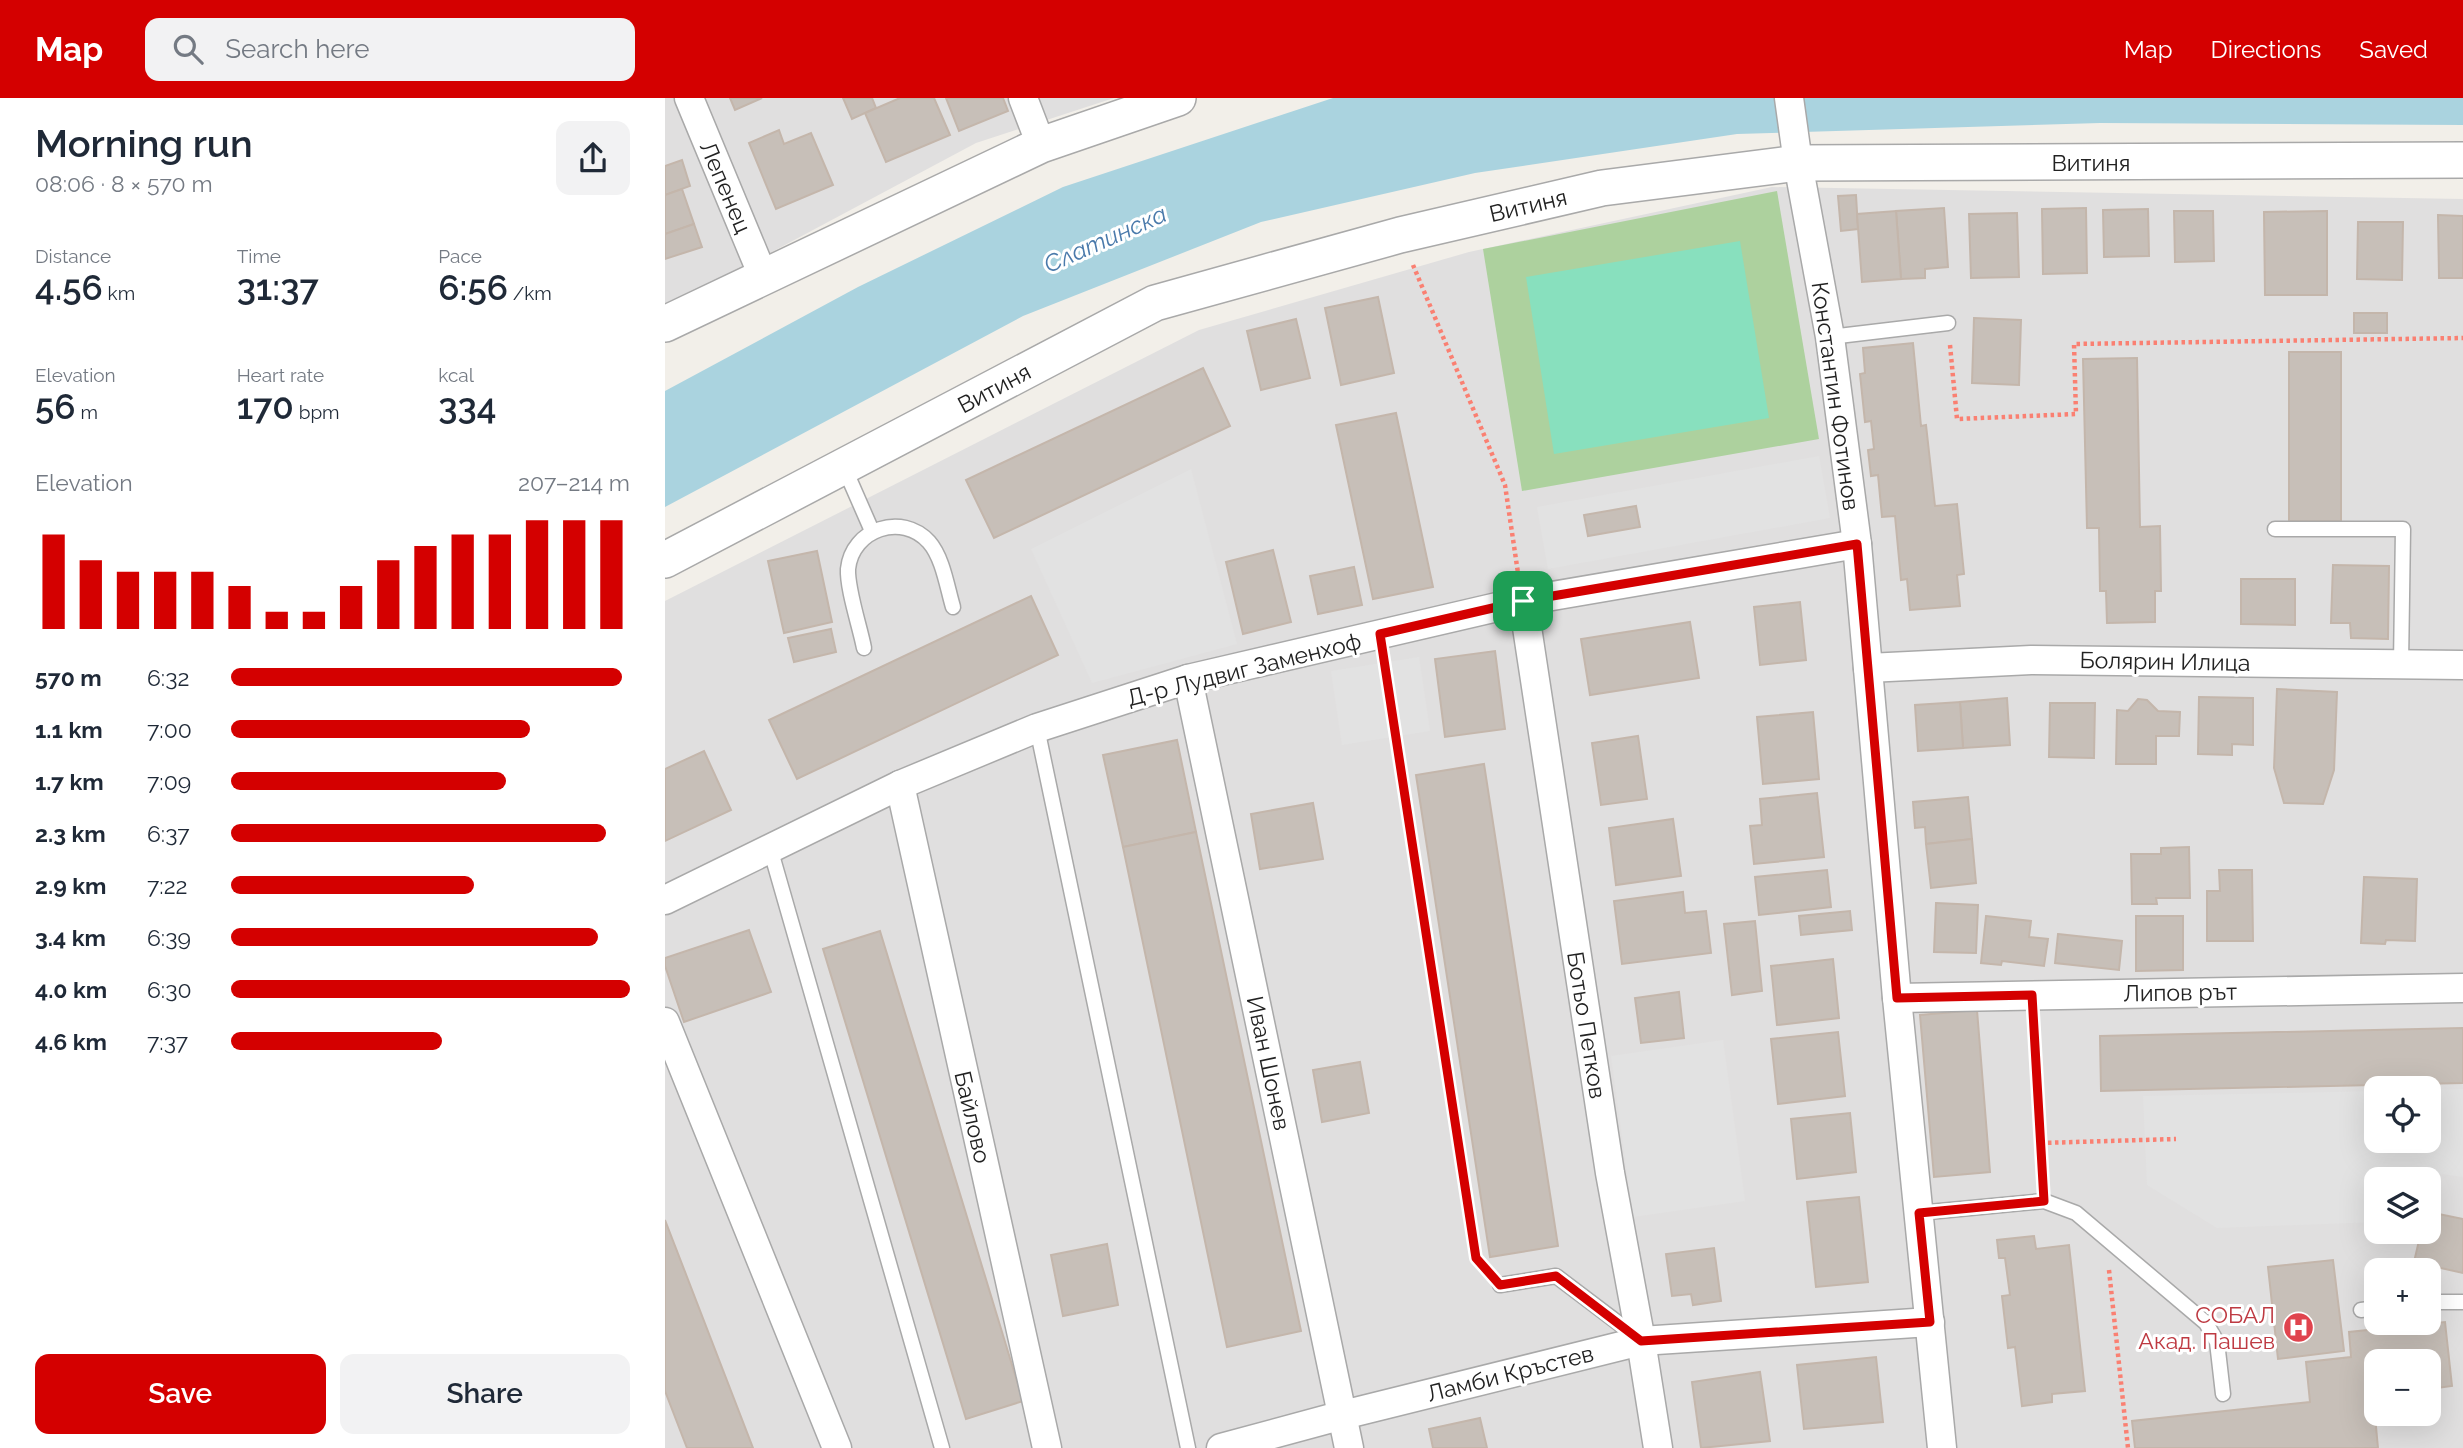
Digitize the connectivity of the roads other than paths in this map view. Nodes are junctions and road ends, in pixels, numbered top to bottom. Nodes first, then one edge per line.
1 (689, 98) edge
2 (1023, 98) edge
3 (1178, 98) edge
4 (1789, 98) edge
5 (1041, 145) junction
6 (1797, 153) junction
7 (2463, 160) edge
8 (763, 276) junction
9 (1948, 323) road end
10 (665, 324) edge
11 (1830, 337) junction
12 (844, 467) junction
13 (2275, 529) dead end
14 (872, 531) junction
15 (1857, 544) junction
16 (665, 560) edge
17 (1523, 601) junction
18 (953, 607) dead end
19 (864, 648) dead end
20 (2401, 664) junction
21 (2463, 665) edge
22 (1868, 668) junction
23 (1188, 678) junction
24 (1037, 728) junction
25 (900, 785) junction
26 (770, 848) junction
27 (665, 900) edge
28 (2463, 988) edge
29 (1897, 998) junction
30 (665, 1022) edge
31 (1919, 1213) junction
32 (1500, 1285) road end
33 (2441, 1302) edge
34 (2463, 1302) edge
35 (2361, 1310) dead end
36 (2364, 1310) edge
37 (1930, 1322) junction
38 (1641, 1341) junction
39 (2223, 1394) dead end
40 (1343, 1415) junction
41 (837, 1448) edge
42 (942, 1448) edge
43 (1047, 1448) edge
44 (1188, 1448) edge
45 (1221, 1448) edge
46 (1349, 1448) edge
47 (1658, 1448) edge
48 (1942, 1448) edge

1 - 8 street, Лепенец
2 - 5 street
3 - 5 street
4 - 6 street, Константин Фотинов
5 - 8 street
6 - 7 street, Витиня
6 - 11 street, Константин Фотинов
6 - 12 street, Витиня
8 - 10 street
9 - 11 lane
11 - 15 street, Константин Фотинов
12 - 14 lane
12 - 16 street, Витиня
13 - 20 lane
14 - 18 lane
14 - 19 lane
15 - 17 street, Д-р Лудвиг Заменхоф
15 - 22 street, Константин Фотинов
17 - 23 street, Д-р Лудвиг Заменхоф
17 - 38 street, Ботьо Петков
20 - 21 street, Болярин Илица
20 - 22 street, Болярин Илица
22 - 29 street, Константин Фотинов
23 - 24 street, Д-р Лудвиг Заменхоф
23 - 40 street, Иван Шонев
24 - 25 street, Д-р Лудвиг Заменхоф
24 - 44 lane
25 - 26 street, Д-р Лудвиг Заменхоф
25 - 43 street, Байлово
26 - 27 street, Д-р Лудвиг Заменхоф
26 - 42 lane
28 - 29 street, Липов рът
29 - 31 street, Константин Фотинов
30 - 41 street
31 - 37 street, Константин Фотинов
31 - 39 lane
32 - 38 lane
33 - 34 lane
35 - 36 lane
37 - 38 street, Ламби Кръстев
37 - 48 street, Константин Фотинов
38 - 40 street, Ламби Кръстев
38 - 47 street, Ботьо Петков
40 - 45 street, Ламби Кръстев
40 - 46 street, Иван Шонев

